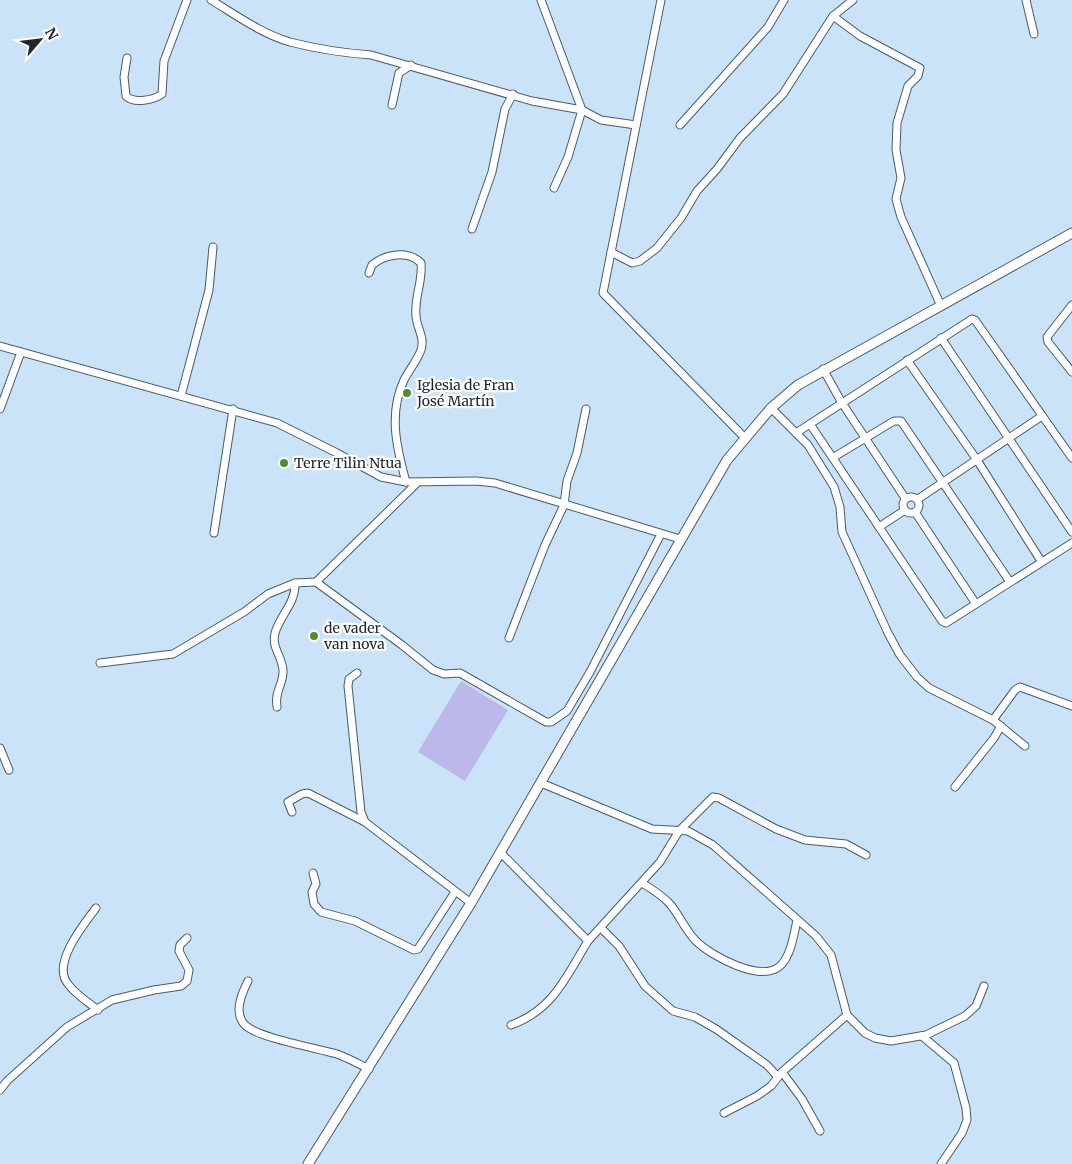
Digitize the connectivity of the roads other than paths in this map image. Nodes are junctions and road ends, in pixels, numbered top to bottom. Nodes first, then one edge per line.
1 (187, 0) edge
2 (211, 0) edge
3 (541, 0) edge
4 (661, 0) edge
5 (784, 0) edge
6 (853, 0) edge
7 (1026, 0) edge
8 (833, 16) junction
9 (1034, 34) dead end
10 (127, 58) dead end
11 (411, 65) junction
12 (513, 94) junction
13 (392, 105) dead end
14 (582, 110) junction
15 (636, 125) junction
16 (680, 125) dead end
17 (554, 188) dead end
18 (472, 229) dead end
19 (1072, 232) edge
20 (213, 246) dead end
21 (611, 252) junction
22 (369, 273) dead end
23 (1072, 305) edge
24 (941, 306) junction
25 (941, 338) junction
26 (0, 346) edge
27 (21, 352) junction
28 (907, 360) junction
29 (823, 369) junction
30 (1072, 372) edge
31 (181, 396) junction
32 (842, 403) junction
33 (771, 408) junction
34 (0, 409) edge
35 (232, 409) junction
36 (586, 409) dead end
37 (1042, 416) junction
38 (810, 424) junction
39 (796, 433) junction
40 (744, 437) junction
41 (867, 438) junction
42 (1009, 438) junction
43 (834, 458) junction
44 (1072, 458) edge
45 (977, 460) junction
46 (406, 482) junction
47 (417, 483) junction
48 (942, 483) junction
49 (906, 498) junction
50 (918, 499) junction
51 (564, 505) junction
52 (905, 510) junction
53 (915, 512) junction
54 (879, 526) junction
55 (1072, 532) edge
56 (214, 533) dead end
57 (661, 534) junction
58 (680, 539) junction
59 (1072, 543) edge
60 (1041, 561) junction
61 (316, 582) junction
62 (1010, 582) junction
63 (295, 583) junction
64 (976, 604) junction
65 (508, 638) dead end
66 (100, 663) dead end
67 (357, 673) dead end
68 (1072, 706) edge
69 (278, 707) dead end
70 (993, 720) junction
71 (1001, 726) junction
72 (1025, 746) dead end
73 (0, 748) edge
74 (9, 770) dead end
75 (541, 783) junction
76 (955, 787) dead end
77 (292, 812) dead end
78 (365, 822) junction
79 (679, 831) junction
80 (500, 852) junction
81 (866, 855) dead end
82 (313, 872) dead end
83 (642, 883) junction
84 (455, 892) junction
85 (471, 903) junction
86 (96, 908) dead end
87 (797, 920) junction
88 (601, 928) junction
89 (187, 938) dead end
90 (588, 941) junction
91 (248, 981) dead end
92 (984, 986) dead end
93 (98, 1010) junction
94 (847, 1015) junction
95 (511, 1025) dead end
96 (922, 1036) junction
97 (369, 1069) junction
98 (780, 1074) junction
99 (0, 1090) edge
100 (724, 1113) dead end
101 (820, 1131) dead end
102 (308, 1164) edge
103 (941, 1164) edge

1 - 10 street
2 - 11 street
3 - 14 street
4 - 15 street
5 - 16 street
6 - 8 street
7 - 9 street
8 - 21 street
8 - 24 street
11 - 12 street
11 - 13 street
12 - 14 street
12 - 18 street
14 - 15 street
14 - 17 street
15 - 21 street
19 - 24 main road
20 - 31 street
21 - 40 street
22 - 46 street
23 - 30 street
24 - 29 main road
25 - 28 street
25 - 37 street
25 - 42 street
26 - 27 street
27 - 31 street
27 - 34 street
28 - 32 street
28 - 45 street
29 - 32 street
29 - 33 main road
31 - 35 street
32 - 38 street
32 - 41 street
33 - 39 street
33 - 40 main road
35 - 46 street
35 - 56 street
36 - 51 street
37 - 42 street
37 - 44 street
38 - 39 street
38 - 43 street
39 - 70 street
40 - 58 main road
41 - 43 street
41 - 48 street
41 - 49 street
42 - 45 street
42 - 55 street
43 - 54 street
45 - 48 street
45 - 60 street
46 - 47 street
47 - 51 street
47 - 61 street
48 - 50 street
48 - 62 street
49 - 50 street
49 - 52 street
50 - 53 street
51 - 57 street
51 - 65 street
52 - 53 street
52 - 54 street
53 - 64 street
54 - 64 street
57 - 58 street
57 - 61 street
58 - 75 main road
59 - 60 street
60 - 62 street
61 - 63 street
62 - 64 street
63 - 66 street
63 - 69 street
67 - 78 street
68 - 70 street
70 - 71 street
71 - 72 street
71 - 76 street
73 - 74 street
75 - 79 street
75 - 80 main road
77 - 78 street
78 - 84 street
79 - 81 street
79 - 83 street
79 - 87 street
80 - 85 main road
80 - 90 street
82 - 84 street
83 - 87 street
83 - 88 street
84 - 85 street
85 - 97 main road
86 - 93 street
87 - 94 street
88 - 90 street
88 - 98 street
89 - 93 street
90 - 95 street
91 - 97 street
92 - 96 street
93 - 99 street
94 - 96 street
94 - 98 street
96 - 103 street
97 - 102 main road
98 - 100 street
98 - 101 street

